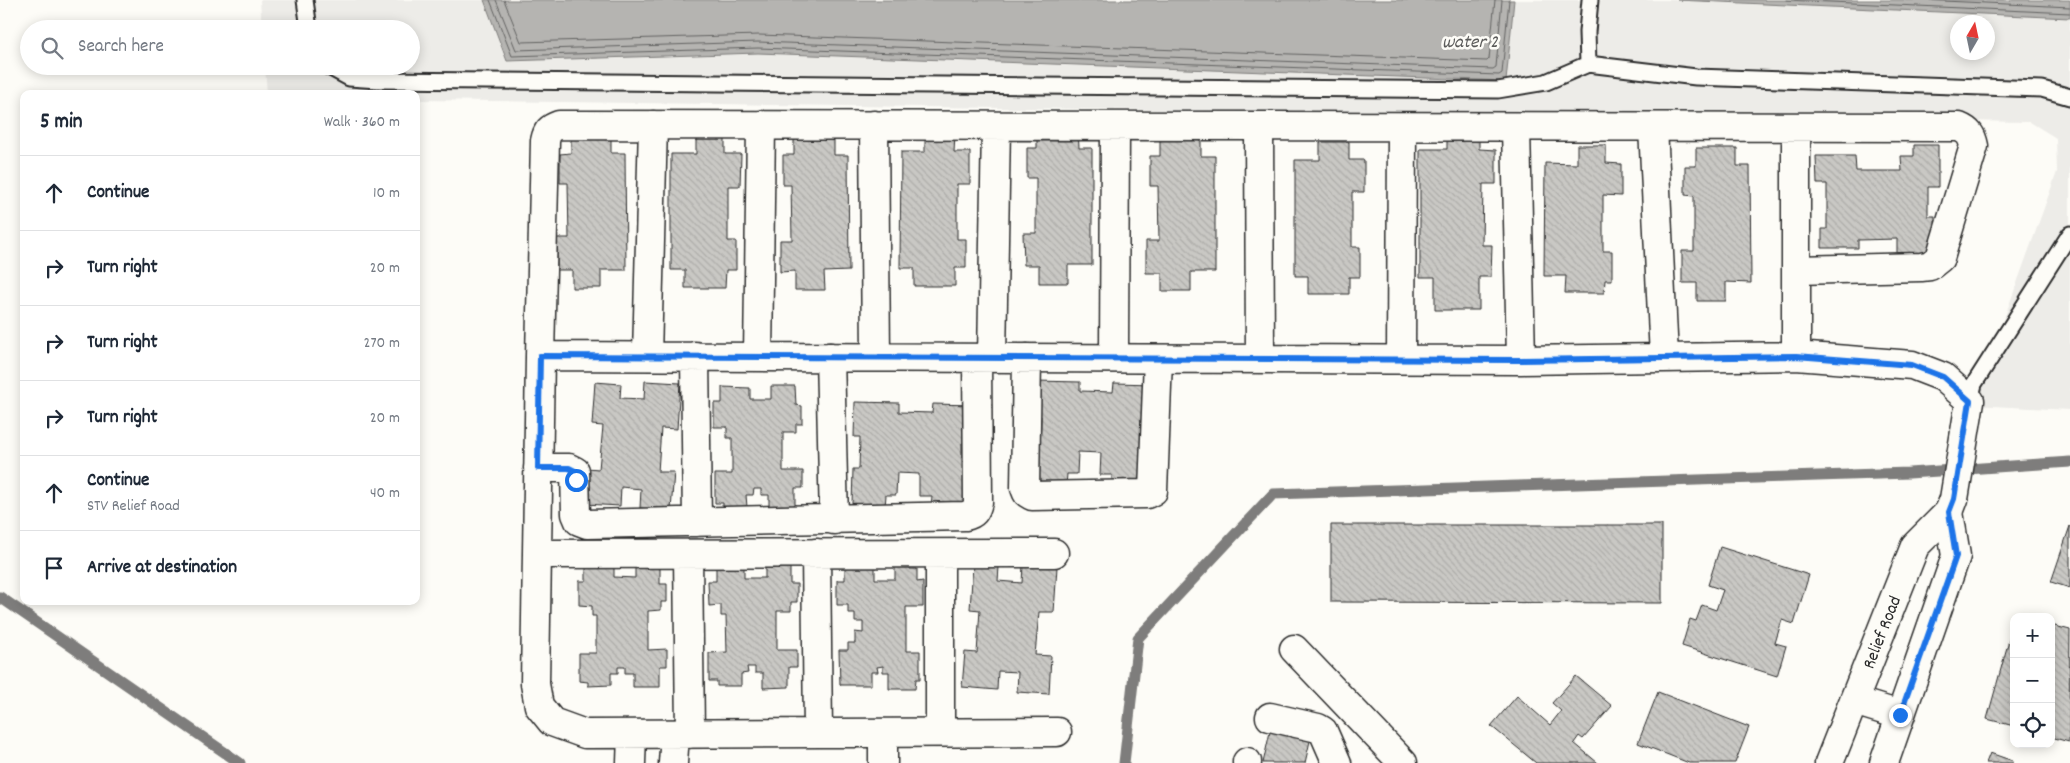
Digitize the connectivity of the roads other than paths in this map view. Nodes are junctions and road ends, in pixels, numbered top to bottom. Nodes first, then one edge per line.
1 (305, 0) edge
2 (1590, 0) edge
3 (308, 20) edge
4 (1588, 64) junction
5 (344, 75) edge
6 (2070, 97) edge
7 (653, 125) junction
8 (762, 125) junction
9 (874, 126) junction
10 (996, 126) junction
11 (1115, 126) junction
12 (1259, 126) junction
13 (1402, 127) junction
14 (1516, 127) junction
15 (1653, 127) junction
16 (1796, 127) junction
17 (2070, 234) edge
18 (1797, 270) junction
19 (540, 356) junction
20 (647, 356) junction
21 (695, 356) junction
22 (1796, 356) junction
23 (758, 357) junction
24 (830, 357) junction
25 (876, 357) junction
26 (1664, 357) junction
27 (984, 358) junction
28 (1027, 358) junction
29 (1114, 358) junction
30 (1158, 358) junction
31 (1260, 359) junction
32 (1401, 359) junction
33 (1521, 360) junction
34 (1969, 409) junction
35 (538, 468) junction
36 (1952, 506) junction
37 (834, 520) junction
38 (697, 522) junction
39 (1054, 553) dead end
40 (537, 554) junction
41 (688, 554) junction
42 (816, 554) junction
43 (940, 554) junction
44 (1294, 648) dead end
45 (1854, 701) junction
46 (1900, 715) junction
47 (1270, 717) dead end
48 (940, 732) junction
49 (1057, 732) dead end
50 (818, 733) junction
51 (884, 733) junction
52 (632, 734) junction
53 (682, 734) junction
54 (1399, 761) edge
55 (631, 763) edge
56 (673, 763) edge
57 (883, 763) edge
58 (1337, 763) edge
59 (1830, 763) edge
60 (1884, 763) edge

1 - 3 lane
2 - 4 lane
4 - 5 lane
4 - 6 lane
7 - 8 street
7 - 19 street
7 - 20 street
8 - 9 street
8 - 23 street
9 - 10 street
9 - 25 street
10 - 11 street
10 - 27 street
11 - 12 street
11 - 29 street
12 - 13 street
12 - 31 street
13 - 14 street
13 - 32 street
14 - 15 street
14 - 33 street
15 - 16 street
15 - 26 street
16 - 18 street
16 - 18 street
17 - 34 lane
18 - 22 street
19 - 20 street
19 - 35 street
20 - 21 street
21 - 23 street
21 - 38 street
22 - 26 street
22 - 34 street
23 - 24 street
24 - 25 street
24 - 37 street
25 - 27 street
26 - 33 street
27 - 28 street
27 - 37 street
28 - 29 street
28 - 30 street
29 - 30 street
30 - 31 street
31 - 32 street
32 - 33 street
34 - 36 street
35 - 38 street
35 - 40 street
36 - 45 street, Relief Road
36 - 46 street
37 - 38 street
39 - 43 street
40 - 41 street
40 - 52 street
41 - 42 street
41 - 53 street
42 - 43 street
42 - 50 street
43 - 48 street
44 - 54 street
45 - 46 street
45 - 59 street, Relief Road
46 - 60 street
47 - 58 street
48 - 49 street
48 - 51 street
50 - 51 street
50 - 53 street
51 - 57 street
52 - 53 street
52 - 55 street
53 - 56 street

